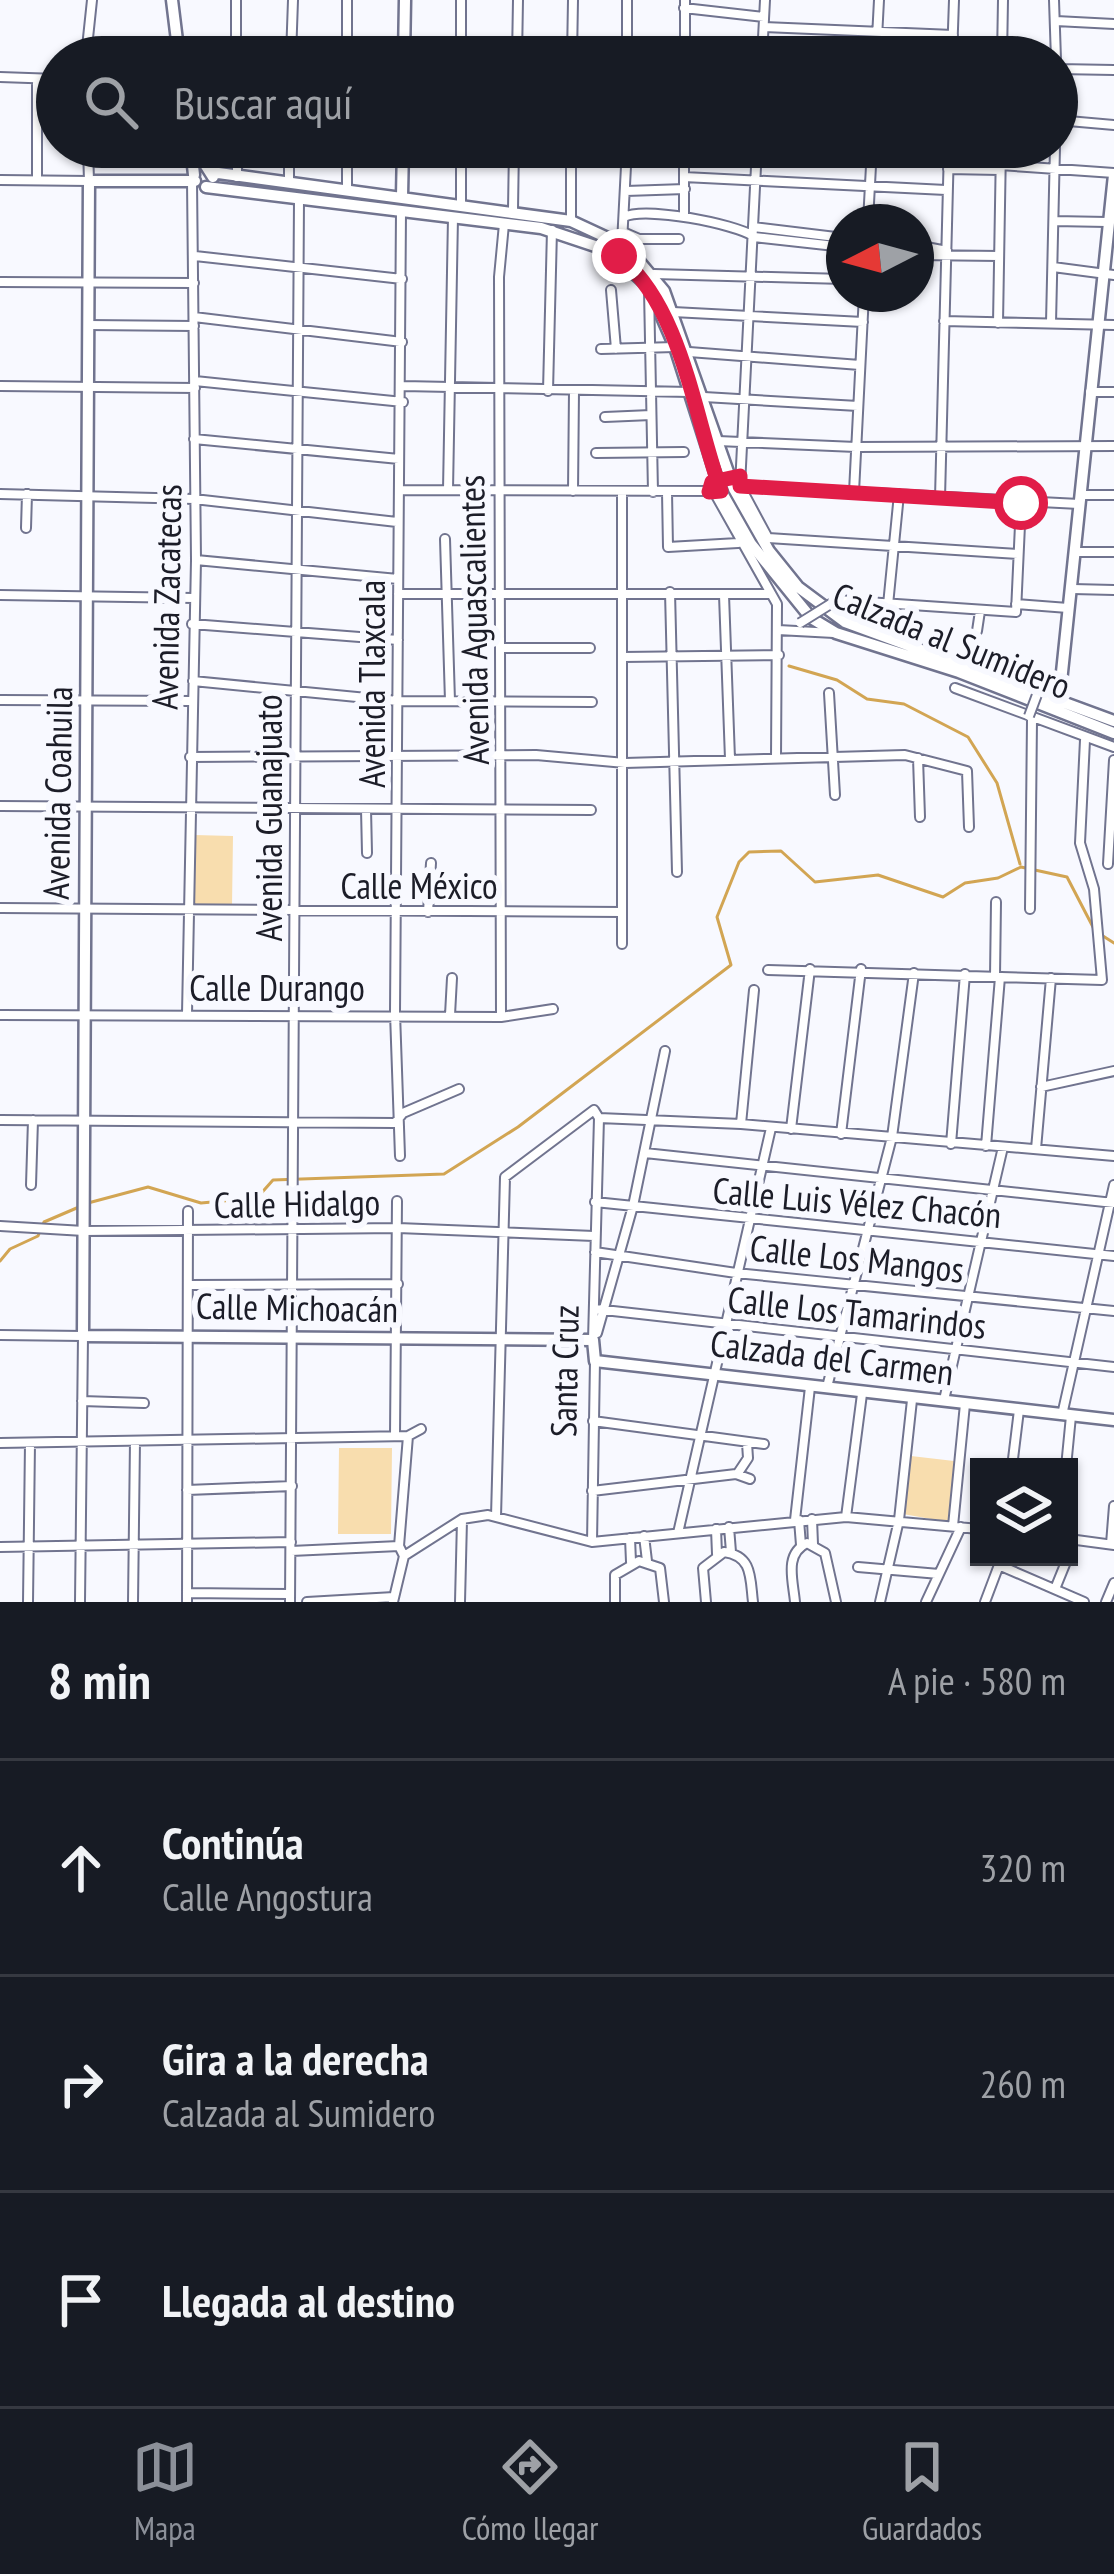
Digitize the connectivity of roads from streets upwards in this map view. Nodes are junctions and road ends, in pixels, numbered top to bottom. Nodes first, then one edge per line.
1 (92, 0) edge
2 (172, 0) edge
3 (236, 0) edge
4 (292, 0) edge
5 (347, 0) edge
6 (405, 0) edge
7 (461, 0) edge
8 (518, 0) edge
9 (573, 0) edge
10 (628, 0) edge
11 (765, 0) edge
12 (879, 0) edge
13 (954, 0) edge
14 (1003, 0) edge
15 (1054, 0) edge
16 (685, 4) edge
17 (1056, 21) junction
18 (764, 22) junction
19 (1114, 24) edge
20 (878, 32) junction
21 (953, 35) joint
22 (88, 36) edge
23 (176, 36) edge
24 (236, 36) edge
25 (291, 36) edge
26 (347, 36) edge
27 (404, 36) edge
28 (461, 36) edge
29 (517, 36) edge
30 (572, 36) edge
31 (627, 36) edge
32 (684, 36) edge
33 (763, 36) edge
34 (878, 36) edge
35 (1002, 36) edge
36 (1056, 36) edge
37 (1078, 69) edge
38 (1114, 70) edge
39 (0, 77) edge
40 (36, 79) edge
41 (1078, 122) edge
42 (1114, 125) edge
43 (37, 168) edge
44 (89, 168) edge
45 (198, 168) edge
46 (237, 168) edge
47 (289, 168) edge
48 (347, 168) edge
49 (403, 168) edge
50 (461, 168) edge
51 (514, 168) edge
52 (572, 168) edge
53 (627, 168) edge
54 (684, 168) edge
55 (756, 168) edge
56 (870, 168) edge
57 (974, 168) edge
58 (1000, 168) edge
59 (1055, 168) joint
60 (948, 169) joint
61 (1114, 174) edge
62 (684, 177) junction
63 (200, 178) junction
64 (237, 178) junction
65 (0, 180) edge
66 (37, 180) junction
67 (755, 180) junction
68 (89, 181) junction
69 (289, 184) junction
70 (869, 187) junction
71 (685, 188) junction
72 (947, 190) junction
73 (347, 191) junction
74 (626, 191) junction
75 (402, 196) junction
76 (298, 200) junction
77 (461, 204) junction
78 (869, 204) edge
79 (513, 209) junction
80 (401, 212) junction
81 (684, 214) junction
82 (453, 217) junction
83 (624, 217) junction
84 (571, 221) junction
85 (1054, 221) junction
86 (1107, 222) junction
87 (505, 223) junction
88 (552, 223) junction
89 (752, 231) junction
90 (826, 237) edge
91 (623, 238) junction
92 (679, 239) dead end
93 (826, 244) edge
94 (934, 250) edge
95 (934, 254) edge
96 (947, 254) junction
97 (194, 256) junction
98 (999, 256) junction
99 (298, 267) junction
100 (1053, 267) junction
101 (1107, 274) edge
102 (754, 275) junction
103 (826, 278) edge
104 (402, 279) junction
105 (651, 280) junction
106 (0, 282) edge
107 (88, 282) junction
108 (194, 283) junction
109 (611, 290) dead end
110 (673, 312) junction
111 (863, 312) edge
112 (750, 317) junction
113 (944, 321) junction
114 (194, 322) junction
115 (862, 322) junction
116 (998, 322) junction
117 (1051, 323) junction
118 (88, 325) junction
119 (1094, 325) junction
120 (1114, 325) edge
121 (297, 331) junction
122 (402, 342) junction
123 (675, 347) junction
124 (649, 348) junction
125 (601, 349) dead end
126 (616, 349) junction
127 (689, 352) junction
128 (748, 358) junction
129 (860, 365) junction
130 (195, 384) junction
131 (0, 386) edge
132 (403, 386) junction
133 (87, 389) junction
134 (452, 389) junction
135 (500, 390) junction
136 (650, 390) junction
137 (548, 391) junction
138 (574, 391) junction
139 (689, 392) junction
140 (1088, 392) junction
141 (1114, 392) edge
142 (297, 394) junction
143 (704, 397) junction
144 (747, 400) junction
145 (403, 401) junction
146 (858, 406) junction
147 (652, 415) junction
148 (604, 417) dead end
149 (194, 439) junction
150 (716, 441) junction
151 (744, 442) junction
152 (1083, 446) junction
153 (1114, 446) edge
154 (856, 447) junction
155 (945, 447) junction
156 (296, 452) junction
157 (653, 452) junction
158 (684, 452) dead end
159 (596, 453) dead end
160 (399, 459) junction
161 (724, 487) junction
162 (399, 490) junction
163 (448, 490) junction
164 (498, 491) junction
165 (573, 491) junction
166 (622, 492) junction
167 (653, 492) junction
168 (667, 492) junction
169 (854, 492) junction
170 (0, 494) edge
171 (27, 494) junction
172 (87, 494) junction
173 (899, 494) junction
174 (1114, 495) edge
175 (940, 498) junction
176 (194, 499) junction
177 (1079, 500) junction
178 (1021, 503) junction
179 (296, 510) junction
180 (397, 522) junction
181 (26, 528) dead end
182 (446, 539) dead end
183 (738, 543) junction
184 (893, 543) junction
185 (1076, 552) junction
186 (1114, 552) edge
187 (1018, 554) junction
188 (196, 560) junction
189 (296, 570) junction
190 (398, 579) junction
191 (1073, 589) junction
192 (1114, 590) edge
193 (670, 592) junction
194 (622, 593) junction
195 (398, 594) junction
196 (771, 594) junction
197 (0, 595) edge
198 (724, 595) junction
199 (451, 596) junction
200 (87, 597) junction
201 (194, 598) junction
202 (499, 598) junction
203 (888, 604) junction
204 (1016, 608) junction
205 (1071, 608) junction
206 (980, 611) junction
207 (192, 624) junction
208 (296, 628) junction
209 (778, 630) junction
210 (790, 630) junction
211 (977, 631) dead end
212 (836, 633) junction
213 (398, 640) junction
214 (590, 647) dead end
215 (500, 648) junction
216 (674, 656) junction
217 (727, 656) junction
218 (779, 656) junction
219 (623, 657) junction
220 (193, 681) junction
221 (955, 688) dead end
222 (295, 693) junction
223 (829, 693) dead end
224 (1060, 696) junction
225 (0, 700) edge
226 (501, 700) junction
227 (89, 701) junction
228 (192, 701) junction
229 (398, 701) junction
230 (450, 701) junction
231 (592, 702) dead end
232 (1030, 718) junction
233 (1114, 721) edge
234 (1114, 733) edge
235 (1085, 740) junction
236 (1114, 747) edge
237 (502, 755) junction
238 (190, 758) junction
239 (295, 758) junction
240 (776, 758) junction
241 (918, 758) junction
242 (399, 759) junction
243 (676, 759) junction
244 (730, 759) junction
245 (833, 760) junction
246 (1114, 760) edge
247 (625, 763) junction
248 (835, 795) dead end
249 (0, 806) edge
250 (86, 806) junction
251 (398, 807) junction
252 (366, 808) junction
253 (189, 809) junction
254 (591, 810) dead end
255 (294, 811) junction
256 (502, 812) junction
257 (920, 817) dead end
258 (969, 827) dead end
259 (368, 853) dead end
260 (431, 863) dead end
261 (1108, 864) dead end
262 (676, 872) dead end
263 (996, 902) dead end
264 (0, 908) edge
265 (85, 909) junction
266 (1030, 909) dead end
267 (294, 912) junction
268 (397, 912) junction
269 (428, 912) junction
270 (188, 913) junction
271 (501, 913) junction
272 (622, 913) junction
273 (622, 944) dead end
274 (810, 969) junction
275 (861, 969) junction
276 (768, 970) dead end
277 (914, 973) junction
278 (965, 974) junction
279 (998, 976) junction
280 (452, 978) dead end
281 (1051, 978) junction
282 (754, 990) dead end
283 (553, 1009) dead end
284 (395, 1013) junction
285 (187, 1014) junction
286 (0, 1015) edge
287 (86, 1015) junction
288 (450, 1015) junction
289 (294, 1016) junction
290 (501, 1017) junction
291 (665, 1051) dead end
292 (1114, 1071) edge
293 (1041, 1087) junction
294 (459, 1089) dead end
295 (597, 1114) junction
296 (81, 1118) junction
297 (399, 1118) junction
298 (651, 1118) junction
299 (0, 1120) edge
300 (33, 1120) junction
301 (292, 1120) junction
302 (741, 1124) junction
303 (771, 1127) junction
304 (791, 1129) junction
305 (841, 1134) junction
306 (892, 1136) junction
307 (951, 1144) junction
308 (986, 1146) junction
309 (1003, 1148) junction
310 (1036, 1149) junction
311 (645, 1153) junction
312 (400, 1156) dead end
313 (1114, 1156) edge
314 (760, 1164) junction
315 (878, 1179) junction
316 (31, 1185) dead end
317 (1114, 1185) edge
318 (993, 1190) junction
319 (397, 1201) dead end
320 (596, 1202) junction
321 (1112, 1203) edge
322 (633, 1206) junction
323 (188, 1210) dead end
324 (748, 1220) junction
325 (0, 1226) edge
326 (398, 1228) junction
327 (865, 1231) junction
328 (85, 1232) junction
329 (189, 1232) junction
330 (293, 1232) junction
331 (502, 1236) junction
332 (594, 1236) junction
333 (982, 1243) junction
334 (595, 1252) junction
335 (621, 1254) junction
336 (1097, 1254) junction
337 (1114, 1256) edge
338 (736, 1273) junction
339 (850, 1282) junction
340 (398, 1284) junction
341 (189, 1285) junction
342 (292, 1285) junction
343 (968, 1296) junction
344 (1085, 1308) junction
345 (600, 1309) junction
346 (1114, 1311) edge
347 (723, 1325) junction
348 (0, 1335) edge
349 (189, 1335) junction
350 (83, 1336) junction
351 (291, 1338) junction
352 (838, 1338) junction
353 (397, 1339) junction
354 (593, 1340) junction
355 (501, 1342) junction
356 (956, 1349) junction
357 (595, 1361) junction
358 (1072, 1363) junction
359 (1114, 1367) edge
360 (711, 1372) junction
361 (810, 1387) junction
362 (826, 1388) junction
363 (862, 1394) junction
364 (912, 1400) junction
365 (82, 1401) junction
366 (944, 1402) junction
367 (144, 1403) dead end
368 (965, 1404) junction
369 (1019, 1410) junction
370 (1066, 1415) junction
371 (1114, 1420) edge
372 (593, 1421) junction
373 (421, 1430) dead end
374 (291, 1435) junction
375 (395, 1436) junction
376 (409, 1436) junction
377 (696, 1436) junction
378 (186, 1437) junction
379 (82, 1440) junction
380 (135, 1441) junction
381 (0, 1443) edge
382 (31, 1443) junction
383 (747, 1443) junction
384 (764, 1444) dead end
385 (1013, 1458) edge
386 (1066, 1458) edge
387 (736, 1474) junction
388 (750, 1479) dead end
389 (688, 1481) junction
390 (292, 1486) junction
391 (187, 1490) junction
392 (592, 1492) junction
393 (1114, 1506) edge
394 (496, 1516) junction
395 (846, 1517) junction
396 (462, 1519) junction
397 (812, 1519) junction
398 (797, 1520) junction
399 (899, 1520) junction
400 (957, 1526) junction
401 (729, 1527) junction
402 (970, 1527) edge
403 (716, 1529) junction
404 (678, 1533) junction
405 (644, 1536) junction
406 (630, 1538) junction
407 (1078, 1540) edge
408 (134, 1541) junction
409 (592, 1542) junction
410 (186, 1543) junction
411 (813, 1544) junction
412 (1112, 1544) edge
413 (81, 1545) junction
414 (801, 1545) junction
415 (28, 1546) junction
416 (291, 1546) junction
417 (0, 1547) edge
418 (402, 1551) junction
419 (731, 1552) junction
420 (717, 1554) junction
421 (647, 1561) junction
422 (632, 1562) junction
423 (1000, 1566) edge
424 (1011, 1566) edge
425 (1064, 1566) edge
426 (858, 1567) dead end
427 (887, 1570) junction
428 (940, 1574) junction
429 (1114, 1583) edge
430 (1055, 1589) junction
431 (187, 1597) edge
432 (290, 1598) edge
433 (394, 1599) edge
434 (28, 1602) edge
435 (80, 1602) edge
436 (133, 1602) edge
437 (307, 1602) edge
438 (460, 1602) edge
439 (615, 1602) edge
440 (664, 1602) edge
441 (706, 1602) edge
442 (753, 1602) edge
443 (796, 1602) edge
444 (836, 1602) edge
445 (880, 1602) edge
446 (926, 1602) edge
447 (985, 1602) edge
448 (1084, 1602) edge
449 (1106, 1602) edge

1 - 22 street
2 - 23 street
3 - 24 street
4 - 25 street
5 - 26 street
6 - 27 street
7 - 28 street
8 - 29 street
9 - 30 street
10 - 31 street
11 - 18 street
12 - 20 street
13 - 21 street
14 - 35 street
15 - 17 street
16 - 18 street
16 - 32 street
17 - 19 street
17 - 36 street
18 - 20 street
18 - 33 street
20 - 21 street
20 - 34 street
37 - 38 street
39 - 40 street
41 - 42 street
43 - 66 street
44 - 68 street, Avenida Coahuila
45 - 63 street
46 - 64 street
47 - 69 street
48 - 73 street
49 - 75 street
50 - 77 street
51 - 79 street
52 - 84 street
53 - 74 street
54 - 62 street
55 - 67 street
56 - 70 street
57 - 60 street
58 - 98 street
59 - 61 street
59 - 85 street
60 - 72 street
61 - 86 street
62 - 67 street
62 - 71 street
63 - 64 street, Calzada al Sumidero
63 - 68 street
63 - 76 street, Calzada al Sumidero
63 - 97 street, Avenida Zacatecas
64 - 69 street, Calzada al Sumidero
65 - 66 street
66 - 68 street
67 - 70 street
67 - 89 street
68 - 107 street, Avenida Coahuila
69 - 73 street, Calzada al Sumidero
70 - 72 street
70 - 78 street
71 - 74 street
71 - 81 street
72 - 96 street
73 - 75 street, Calzada al Sumidero
74 - 83 street
75 - 77 street, Calzada al Sumidero
76 - 80 street, Calzada al Sumidero
76 - 99 street, Avenida Guanajuato
77 - 79 street, Calzada al Sumidero
79 - 88 street, Calzada al Sumidero
80 - 82 street, Calzada al Sumidero
80 - 104 street, Avenida Tlaxcala
81 - 83 street
81 - 89 street
82 - 87 street, Calzada al Sumidero
82 - 134 street
83 - 91 street
84 - 88 street, Calzada al Sumidero
84 - 91 street, Calzada al Sumidero
85 - 86 street
85 - 100 street
86 - 101 street
87 - 88 street, Calzada al Sumidero
87 - 135 street, Avenida Aguascalientes
88 - 105 street, Calzada al Sumidero
88 - 137 street
89 - 90 street
89 - 93 street
89 - 102 street
91 - 92 street
91 - 105 street, Calzada al Sumidero
94 - 96 street
95 - 96 street
96 - 98 street
96 - 113 street
97 - 99 street
97 - 108 street, Avenida Zacatecas
98 - 116 street
99 - 104 street
99 - 121 street, Avenida Guanajuato
100 - 101 street
100 - 117 street
101 - 119 street
102 - 103 street
102 - 105 street
102 - 112 street
104 - 122 street, Avenida Tlaxcala
105 - 110 street, Calzada al Sumidero
105 - 123 street, Calzada al Sumidero
105 - 124 street
106 - 107 street
107 - 108 street
107 - 118 street, Avenida Coahuila
108 - 114 street, Avenida Zacatecas
109 - 126 street
110 - 112 street
110 - 127 street, Calzada al Sumidero
111 - 115 street
112 - 115 street
112 - 128 street
113 - 116 street
113 - 155 street
114 - 118 street
114 - 121 street
114 - 130 street, Avenida Zacatecas
115 - 129 street
116 - 117 street
117 - 119 street
118 - 133 street, Avenida Coahuila
119 - 120 street
119 - 140 street
121 - 122 street
121 - 142 street, Avenida Guanajuato
122 - 132 street, Avenida Tlaxcala
123 - 124 street
123 - 139 street, Calzada al Sumidero
124 - 126 street
124 - 136 street
125 - 126 street
127 - 128 street
127 - 143 street, Calzada al Sumidero
128 - 129 street
128 - 144 street
129 - 146 street
130 - 133 street
130 - 142 street
130 - 149 street, Avenida Zacatecas
131 - 133 street
132 - 134 street
132 - 145 street, Avenida Tlaxcala
133 - 172 street, Avenida Coahuila
134 - 135 street
134 - 163 street
135 - 137 street
135 - 164 street, Avenida Aguascalientes
136 - 138 street
136 - 139 street
136 - 147 street
137 - 138 street
138 - 165 street
139 - 161 street, Calzada al Sumidero
140 - 141 street
140 - 152 street
142 - 145 street
142 - 156 street, Avenida Guanajuato
143 - 144 street
143 - 150 street, Calzada al Sumidero
144 - 146 street
144 - 151 street
145 - 160 street, Avenida Tlaxcala
146 - 154 street
147 - 148 street
147 - 157 street
149 - 156 street
149 - 176 street, Avenida Zacatecas
150 - 151 street
150 - 161 street, Calzada al Sumidero
151 - 154 street
151 - 161 street
152 - 153 street
152 - 155 street
152 - 177 street
154 - 155 street
154 - 169 street
155 - 175 street
156 - 160 street
156 - 179 street, Avenida Guanajuato
157 - 158 street
157 - 159 street
157 - 167 street
160 - 162 street, Avenida Tlaxcala
161 - 168 street
161 - 169 street
161 - 183 street
161 - 184 street
161 - 212 street, Calzada al Sumidero
161 - 224 street, Calzada al Sumidero
162 - 163 street
162 - 180 street, Avenida Tlaxcala
163 - 164 street
164 - 165 street
164 - 202 street, Avenida Aguascalientes
165 - 166 street
166 - 167 street
166 - 194 street
167 - 168 street
168 - 183 street
169 - 173 street
170 - 171 street
171 - 172 street
171 - 181 street
172 - 176 street
172 - 200 street, Avenida Coahuila
173 - 175 street
173 - 184 street
174 - 177 street
175 - 178 street
176 - 179 street
176 - 188 street, Avenida Zacatecas
177 - 178 street
177 - 185 street
178 - 187 street
179 - 180 street
179 - 189 street, Avenida Guanajuato
180 - 190 street, Avenida Tlaxcala
182 - 199 street
183 - 196 street
184 - 187 street
184 - 203 street
185 - 186 street
185 - 191 street
187 - 204 street
188 - 189 street
188 - 201 street, Avenida Zacatecas
189 - 190 street
189 - 208 street, Avenida Guanajuato
190 - 195 street, Avenida Tlaxcala
191 - 192 street
191 - 205 street
193 - 194 street
193 - 198 street
193 - 216 street
194 - 202 street
194 - 219 street
195 - 199 street
195 - 213 street, Avenida Tlaxcala
196 - 198 street
196 - 209 street
197 - 200 street
198 - 217 street
199 - 202 street
199 - 230 street
200 - 201 street
200 - 227 street, Avenida Coahuila
201 - 207 street, Avenida Zacatecas
202 - 215 street, Avenida Aguascalientes
203 - 206 street
203 - 210 street, bridge
204 - 205 street
204 - 206 street
205 - 224 street
206 - 211 street
207 - 208 street
207 - 220 street, Avenida Zacatecas
208 - 213 street
208 - 222 street, Avenida Guanajuato
209 - 210 street
209 - 218 street
210 - 212 street
212 - 234 street, Calzada al Sumidero
213 - 229 street, Avenida Tlaxcala
214 - 215 street
215 - 226 street, Avenida Aguascalientes
216 - 217 street
216 - 219 street
216 - 243 street
217 - 218 street
217 - 244 street
218 - 240 street
219 - 247 street
220 - 222 street
220 - 228 street, Avenida Zacatecas
221 - 232 street
222 - 229 street
222 - 239 street, Avenida Guanajuato
223 - 245 street
224 - 232 street, bridge
224 - 233 street, Calzada al Sumidero
225 - 227 street
226 - 230 street
226 - 231 street
226 - 237 street, Avenida Aguascalientes
227 - 228 street
227 - 250 street, Avenida Coahuila
228 - 238 street, Avenida Zacatecas
229 - 230 street
229 - 242 street, Avenida Tlaxcala
232 - 235 street
232 - 266 street
235 - 236 street
235 - 281 street
237 - 242 street
237 - 247 street
237 - 256 street, Avenida Aguascalientes
238 - 239 street
238 - 253 street, Avenida Zacatecas
239 - 242 street
239 - 255 street, Avenida Guanajuato
240 - 244 street
240 - 245 street
241 - 245 street
241 - 257 street
241 - 258 street
242 - 251 street, Avenida Tlaxcala
243 - 244 street
243 - 247 street
243 - 262 street
245 - 248 street
246 - 261 street
247 - 272 street
249 - 250 street
250 - 253 street
250 - 265 street, Avenida Coahuila
251 - 252 street
251 - 256 street
251 - 268 street, Avenida Tlaxcala
252 - 255 street
252 - 259 street
253 - 255 street
253 - 270 street, Avenida Zacatecas
254 - 256 street
255 - 267 street, Avenida Guanajuato
256 - 271 street, Avenida Aguascalientes
260 - 269 street
263 - 279 street
264 - 265 street, Calle México
265 - 270 street, Calle México
265 - 287 street, Avenida Coahuila
267 - 268 street, Calle México
267 - 270 street, Calle México
267 - 289 street, Avenida Guanajuato
268 - 269 street, Calle México
268 - 284 street, Avenida Tlaxcala
269 - 271 street, Calle México
270 - 285 street, Avenida Zacatecas
271 - 272 street, Calle México
271 - 290 street, Avenida Aguascalientes
272 - 273 street
274 - 275 street
274 - 276 street
274 - 304 street
275 - 277 street
275 - 305 street
277 - 278 street
277 - 306 street
278 - 279 street
278 - 307 street
279 - 281 street
279 - 308 street
280 - 288 street
281 - 293 street
282 - 302 street
283 - 290 street, Calle Durango
284 - 288 street, Calle Durango
284 - 289 street, Calle Durango
284 - 297 street, Avenida Tlaxcala
285 - 287 street, Calle Durango
285 - 289 street, Calle Durango
286 - 287 street, Calle Durango
287 - 296 street, Avenida Coahuila
288 - 290 street, Calle Durango
289 - 301 street, Avenida Guanajuato
291 - 298 street
292 - 293 street
293 - 310 street
294 - 297 street
295 - 298 street
295 - 320 street, Santa Cruz
295 - 331 street
296 - 300 street
296 - 301 street
296 - 328 street, Avenida Coahuila
297 - 301 street
297 - 312 street, Avenida Tlaxcala
298 - 302 street
298 - 311 street
299 - 300 street
300 - 316 street
301 - 330 street, Avenida Guanajuato
302 - 303 street
303 - 304 street
303 - 314 street
304 - 305 street
305 - 306 street
306 - 307 street
306 - 315 street
307 - 308 street
308 - 309 street
309 - 310 street
309 - 318 street
310 - 313 street
311 - 314 street
311 - 322 street
314 - 315 street
314 - 324 street
315 - 318 street
315 - 327 street
317 - 321 street
318 - 321 street
318 - 333 street
319 - 326 street
320 - 322 street, Calle Luis Vélez Chacón
320 - 332 street, Santa Cruz
321 - 336 street
322 - 324 street, Calle Luis Vélez Chacón
322 - 335 street
323 - 329 street
324 - 327 street, Calle Luis Vélez Chacón
324 - 338 street
325 - 328 street, Calle Hidalgo
326 - 330 street, Calle Hidalgo
326 - 331 street, Calle Hidalgo
326 - 340 street
327 - 333 street, Calle Luis Vélez Chacón
327 - 339 street
328 - 329 street, Calle Hidalgo
328 - 350 street, Avenida Coahuila
329 - 330 street, Calle Hidalgo
329 - 341 street
330 - 342 street, Avenida Guanajuato
331 - 332 street, Calle Hidalgo
331 - 355 street
332 - 334 street, Santa Cruz
333 - 336 street, Calle Luis Vélez Chacón
333 - 343 street
334 - 335 street, Calle Los Mangos
334 - 345 street, Santa Cruz
335 - 338 street, Calle Los Mangos
335 - 345 street
336 - 337 street, Calle Luis Vélez Chacón
336 - 344 street
338 - 339 street, Calle Los Mangos
338 - 347 street
339 - 343 street, Calle Los Mangos
339 - 352 street
340 - 342 street
340 - 353 street
341 - 342 street
341 - 349 street
342 - 351 street, Avenida Guanajuato
343 - 344 street, Calle Los Mangos
343 - 356 street
344 - 346 street, Calle Los Mangos
344 - 358 street
345 - 347 street, Calle Los Tamarindos
345 - 354 street, Santa Cruz
347 - 352 street, Calle Los Tamarindos
347 - 360 street
348 - 350 street, Calle Michoacán
349 - 350 street, Calle Michoacán
349 - 351 street, Calle Michoacán
349 - 378 street
350 - 365 street, Avenida Coahuila
351 - 353 street, Calle Michoacán
351 - 374 street, Avenida Guanajuato
352 - 356 street, Calle Los Tamarindos
352 - 362 street
353 - 355 street, Calle Michoacán
353 - 375 street
354 - 355 street, Calle Michoacán
354 - 357 street, Santa Cruz
355 - 394 street
356 - 358 street, Calle Los Tamarindos
356 - 366 street
357 - 360 street, Calzada del Carmen
357 - 372 street, Santa Cruz
358 - 359 street, Calle Los Tamarindos
358 - 370 street
360 - 361 street, Calzada del Carmen
360 - 377 street
361 - 362 street, Calzada del Carmen
361 - 398 street
362 - 363 street, Calzada del Carmen
363 - 364 street, Calzada del Carmen
363 - 395 street
364 - 366 street, Calzada del Carmen
364 - 399 street
365 - 367 street
365 - 379 street, Avenida Coahuila
366 - 368 street, Calzada del Carmen
368 - 369 street, Calzada del Carmen
368 - 400 street
369 - 370 street, Calzada del Carmen
369 - 385 street
370 - 371 street, Calzada del Carmen
370 - 386 street
372 - 377 street
372 - 392 street, Santa Cruz
373 - 376 street
374 - 375 street
374 - 378 street
374 - 390 street, Avenida Guanajuato
375 - 376 street
376 - 418 street
377 - 383 street
377 - 389 street
378 - 380 street
378 - 391 street
379 - 380 street
379 - 382 street
379 - 413 street, Avenida Coahuila
380 - 408 street
381 - 382 street
382 - 415 street
383 - 384 street
383 - 387 street
387 - 388 street
387 - 389 street
389 - 392 street
389 - 404 street
390 - 391 street
390 - 416 street, Avenida Guanajuato
391 - 410 street
392 - 409 street, Santa Cruz
393 - 412 street
394 - 396 street
394 - 409 street
395 - 397 street
395 - 399 street
396 - 418 street
396 - 438 street
397 - 398 street
397 - 411 street
398 - 401 street
398 - 414 street
399 - 400 street
399 - 427 street
400 - 402 street
400 - 428 street
401 - 403 street
401 - 419 street
403 - 404 street
403 - 420 street
404 - 405 street
405 - 406 street
405 - 421 street
406 - 409 street
406 - 422 street
407 - 412 street
408 - 410 street
408 - 413 street
408 - 436 street
410 - 416 street
410 - 431 street
411 - 414 street
411 - 444 street
413 - 415 street
413 - 435 street, Avenida Coahuila
414 - 443 street
415 - 417 street
415 - 434 street
416 - 418 street
416 - 432 street, Avenida Guanajuato
418 - 433 street
419 - 420 street
419 - 442 street
420 - 441 street
421 - 422 street
421 - 440 street
422 - 439 street
423 - 447 street
424 - 430 street
425 - 430 street
426 - 427 street
427 - 428 street
427 - 445 street
428 - 446 street
429 - 449 street
430 - 448 street
431 - 432 street
433 - 437 street

